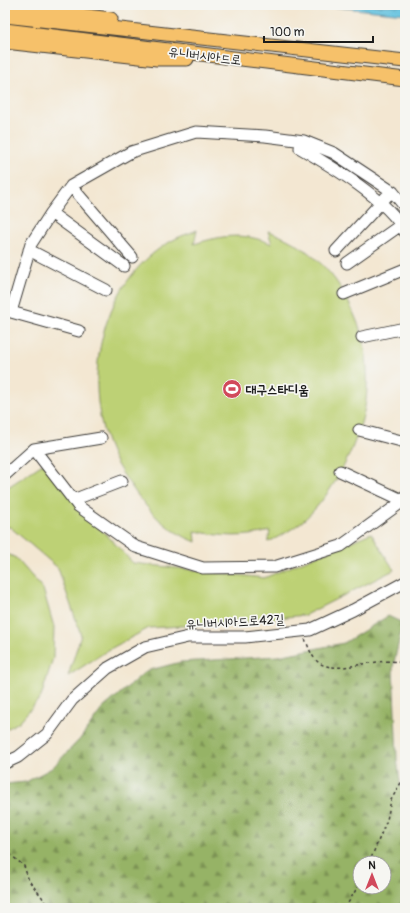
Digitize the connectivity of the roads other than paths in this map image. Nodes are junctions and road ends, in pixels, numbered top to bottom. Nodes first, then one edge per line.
1 (5, 6) edge
2 (5, 16) edge
3 (5, 30) edge
4 (5, 42) edge
5 (235, 42) junction
6 (231, 58) junction
7 (405, 61) edge
8 (405, 80) edge
9 (304, 141) junction
10 (71, 186) junction
11 (393, 192) junction
12 (381, 202) junction
13 (405, 207) edge
14 (50, 213) junction
15 (404, 226) edge
16 (29, 250) junction
17 (336, 251) dead end
18 (132, 257) dead end
19 (347, 263) dead end
20 (124, 266) dead end
21 (405, 269) edge
22 (106, 290) dead end
23 (344, 294) dead end
24 (405, 328) edge
25 (79, 331) dead end
26 (362, 337) dead end
27 (359, 430) dead end
28 (101, 438) dead end
29 (405, 442) edge
30 (34, 449) junction
31 (340, 471) dead end
32 (5, 475) edge
33 (122, 481) dead end
34 (404, 498) edge
35 (73, 500) junction
36 (405, 582) edge
37 (5, 763) edge

1 - 5 main road
2 - 5 main road, 유니버시아드로
3 - 6 main road, 유니버시아드로
4 - 6 main road
5 - 7 main road, 유니버시아드로
6 - 8 main road, 유니버시아드로
9 - 10 street
9 - 11 street
9 - 12 street
10 - 14 street
10 - 18 street
11 - 12 street
11 - 13 street
12 - 15 street
12 - 17 street
14 - 16 street
14 - 20 street
15 - 19 street
16 - 22 street
16 - 25 street
21 - 23 street
24 - 26 street
27 - 29 street
28 - 30 street
30 - 32 street
30 - 35 street
31 - 34 street
33 - 35 street
34 - 35 street
36 - 37 street, 유니버시아드로42길

